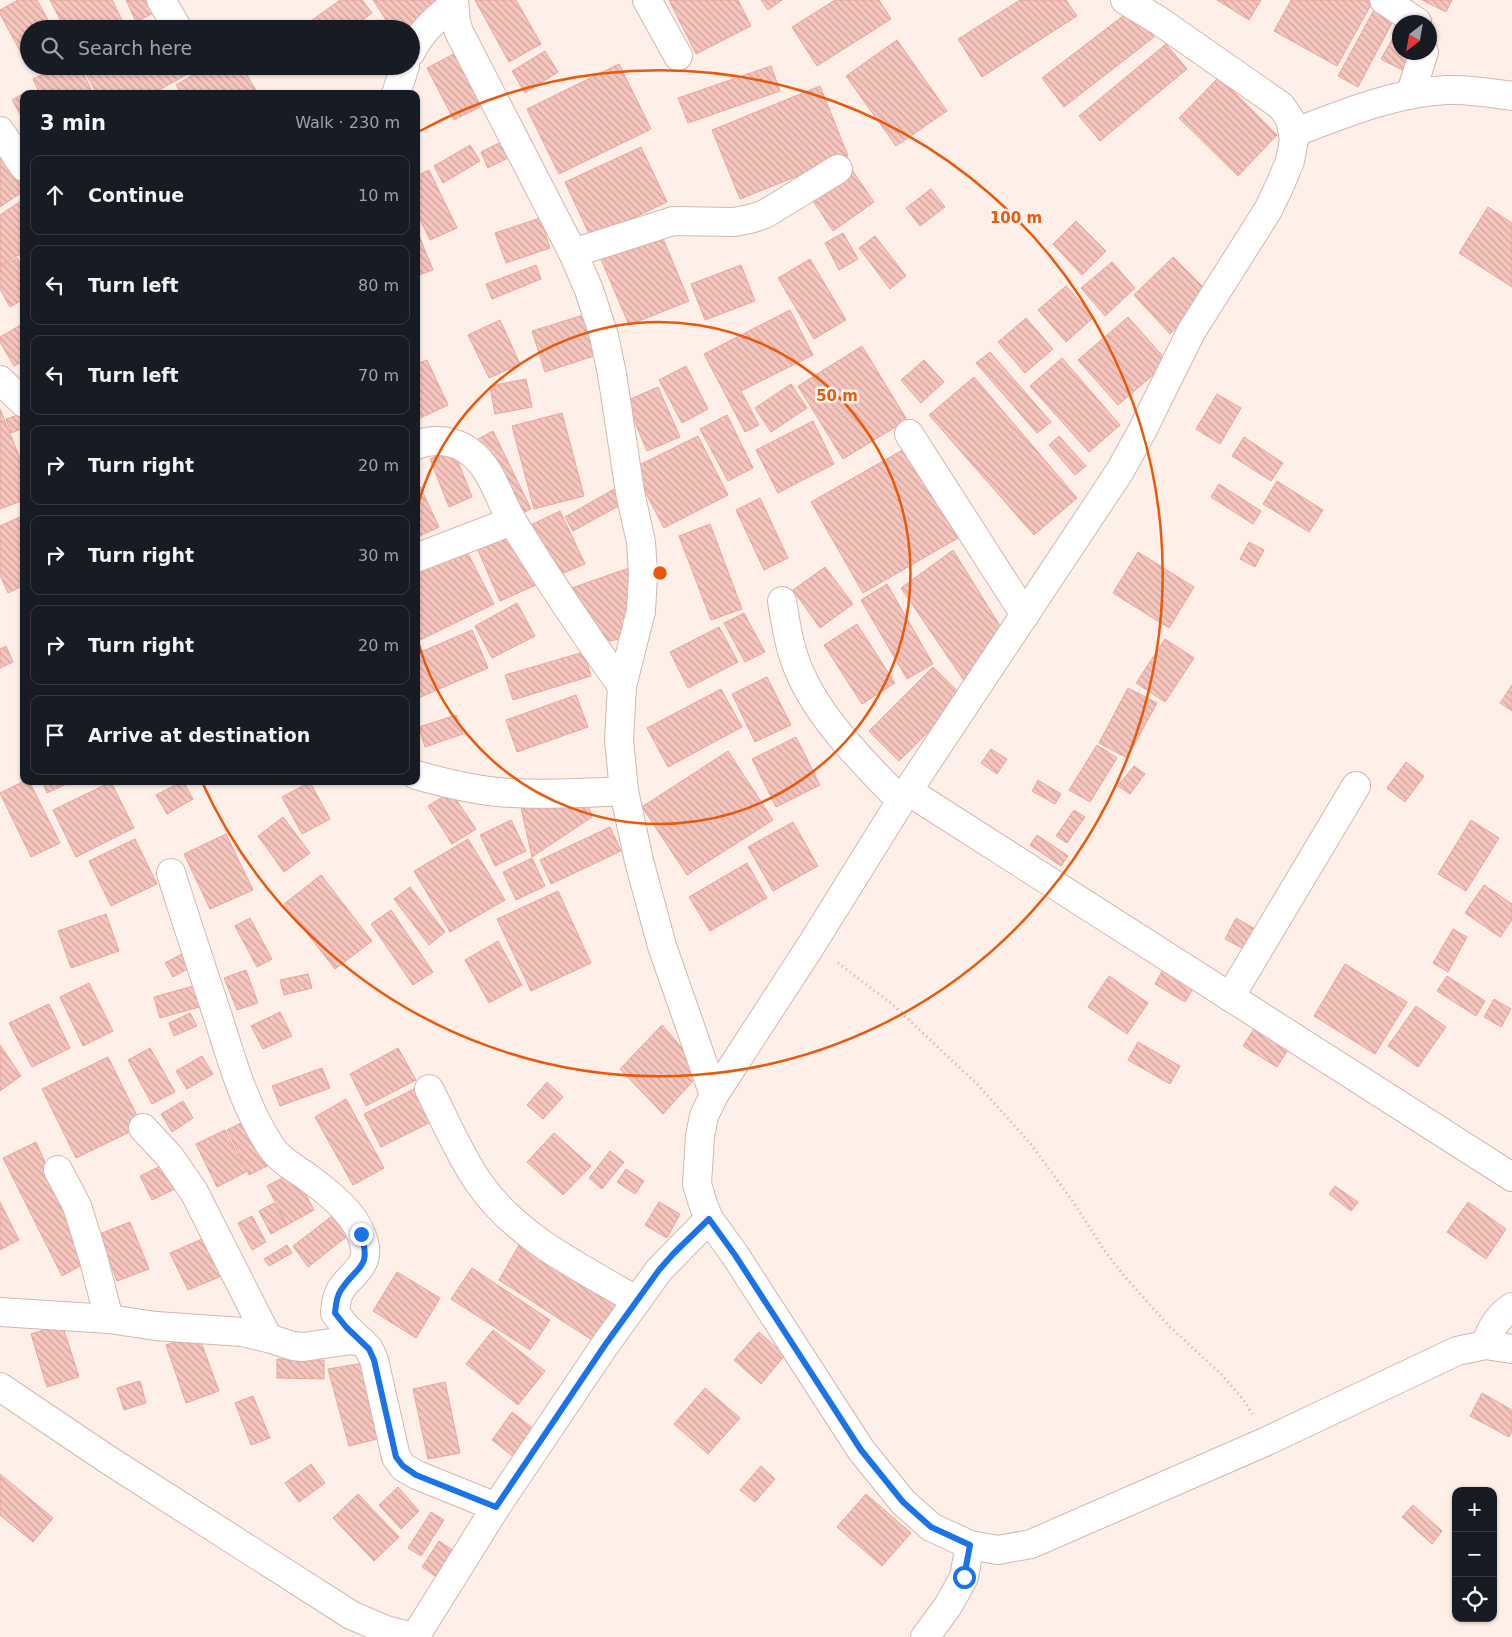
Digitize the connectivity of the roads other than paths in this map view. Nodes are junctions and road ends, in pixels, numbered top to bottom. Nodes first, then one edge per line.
1 (161, 0) edge
2 (647, 0) edge
3 (1125, 0) edge
4 (1384, 0) edge
5 (454, 2) edge
6 (1406, 15) edge
7 (173, 20) edge
8 (420, 37) edge
9 (678, 56) dead end
10 (1421, 60) edge
11 (402, 75) edge
12 (397, 90) edge
13 (1410, 95) junction
14 (1512, 96) edge
15 (0, 131) edge
16 (1293, 133) junction
17 (20, 161) edge
18 (838, 169) dead end
19 (573, 253) junction
20 (0, 380) edge
21 (20, 399) edge
22 (909, 434) dead end
23 (420, 444) edge
24 (512, 521) junction
25 (420, 556) edge
26 (782, 601) dead end
27 (1025, 615) junction
28 (622, 686) junction
29 (420, 776) edge
30 (1356, 786) dead end
31 (624, 791) junction
32 (905, 796) junction
33 (171, 873) dead end
34 (1230, 996) junction
35 (429, 1089) dead end
36 (714, 1095) junction
37 (143, 1128) dead end
38 (58, 1170) dead end
39 (1512, 1177) edge
40 (709, 1219) junction
41 (637, 1301) junction
42 (1512, 1307) edge
43 (0, 1312) edge
44 (109, 1319) junction
45 (268, 1338) junction
46 (362, 1342) junction
47 (1485, 1345) junction
48 (1512, 1349) edge
49 (0, 1387) edge
50 (496, 1507) junction
51 (970, 1545) junction
52 (414, 1637) edge
53 (925, 1637) edge

1 - 7 street
2 - 9 street
3 - 16 street
4 - 6 street
5 - 8 street
5 - 19 street
10 - 13 street
11 - 12 street
13 - 14 street
13 - 16 street
15 - 17 street
16 - 27 street
18 - 19 street
19 - 28 street
20 - 21 street
22 - 27 street
23 - 24 street
24 - 25 street
24 - 28 street
26 - 32 street
27 - 32 street
28 - 31 street
29 - 31 street
30 - 34 street
31 - 36 street
32 - 34 street
32 - 36 street
33 - 46 street
34 - 39 street
35 - 41 street
36 - 40 street
37 - 45 street
38 - 44 street
40 - 41 street
40 - 51 street
41 - 50 street
42 - 47 street
43 - 44 street
44 - 45 street
45 - 46 street
46 - 50 street
47 - 48 street
47 - 51 street
49 - 52 street
50 - 52 street
51 - 53 street

